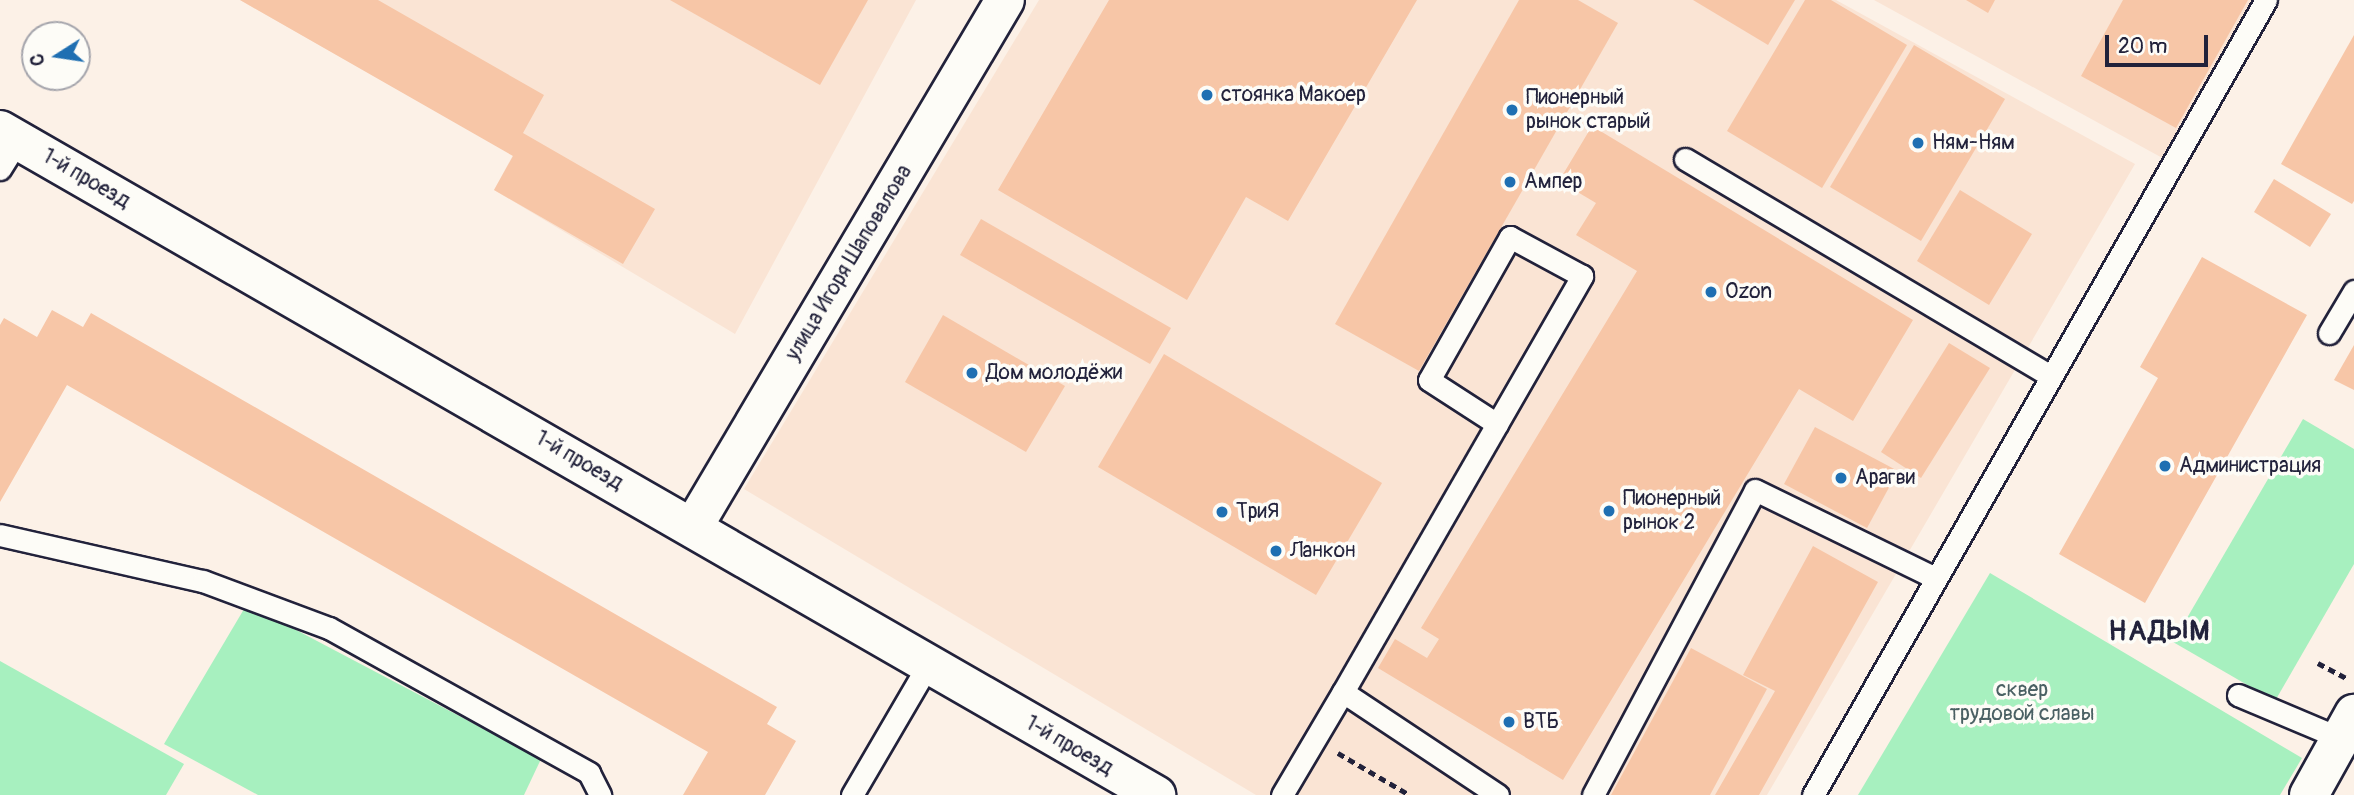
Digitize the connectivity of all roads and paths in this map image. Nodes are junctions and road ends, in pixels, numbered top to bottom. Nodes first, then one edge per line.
1 (1004, 0) edge
2 (2266, 0) edge
3 (6, 146) edge
4 (1685, 159) dead end
5 (2354, 291) edge
6 (2329, 333) dead end
7 (2050, 376) junction
8 (1497, 424) junction
9 (693, 527) junction
10 (0, 535) edge
11 (1933, 577) junction
12 (2318, 663) dead end
13 (928, 666) junction
14 (1343, 692) junction
15 (2238, 695) dead end
16 (2347, 710) edge
17 (1316, 739) junction
18 (600, 795) edge
19 (852, 795) edge
20 (1156, 795) edge
21 (1282, 795) edge
22 (1410, 795) edge
23 (1499, 795) edge
24 (1593, 795) edge
25 (1813, 795) edge
26 (2309, 795) edge

1 - 9 street, улица Игоря Шаповалова
2 - 7 lane
3 - 9 street, 1-й проезд
4 - 7 lane
5 - 6 lane
7 - 11 lane
8 - 8 lane
8 - 14 lane
9 - 13 street, 1-й проезд
10 - 18 lane
11 - 24 lane
11 - 25 lane
12 - 16 path
13 - 19 lane
13 - 20 street, 1-й проезд
14 - 17 lane
14 - 23 lane
15 - 16 lane
16 - 26 street
17 - 21 lane
17 - 22 path

